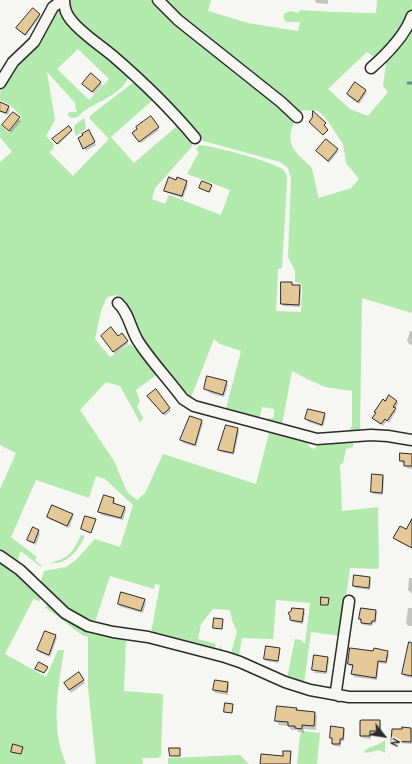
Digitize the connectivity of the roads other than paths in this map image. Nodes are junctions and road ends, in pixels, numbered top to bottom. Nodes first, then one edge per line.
1 (64, 0) edge
2 (158, 0) edge
3 (412, 16) edge
4 (371, 68) dead end
5 (0, 83) edge
6 (297, 117) dead end
7 (195, 138) dead end
8 (118, 303) dead end
9 (412, 440) edge
10 (0, 556) edge
11 (349, 601) dead end
12 (339, 696) junction
13 (412, 697) edge

1 - 5 street
1 - 7 street
2 - 6 street
3 - 4 street
8 - 9 street
10 - 12 street
11 - 12 street
12 - 13 street

